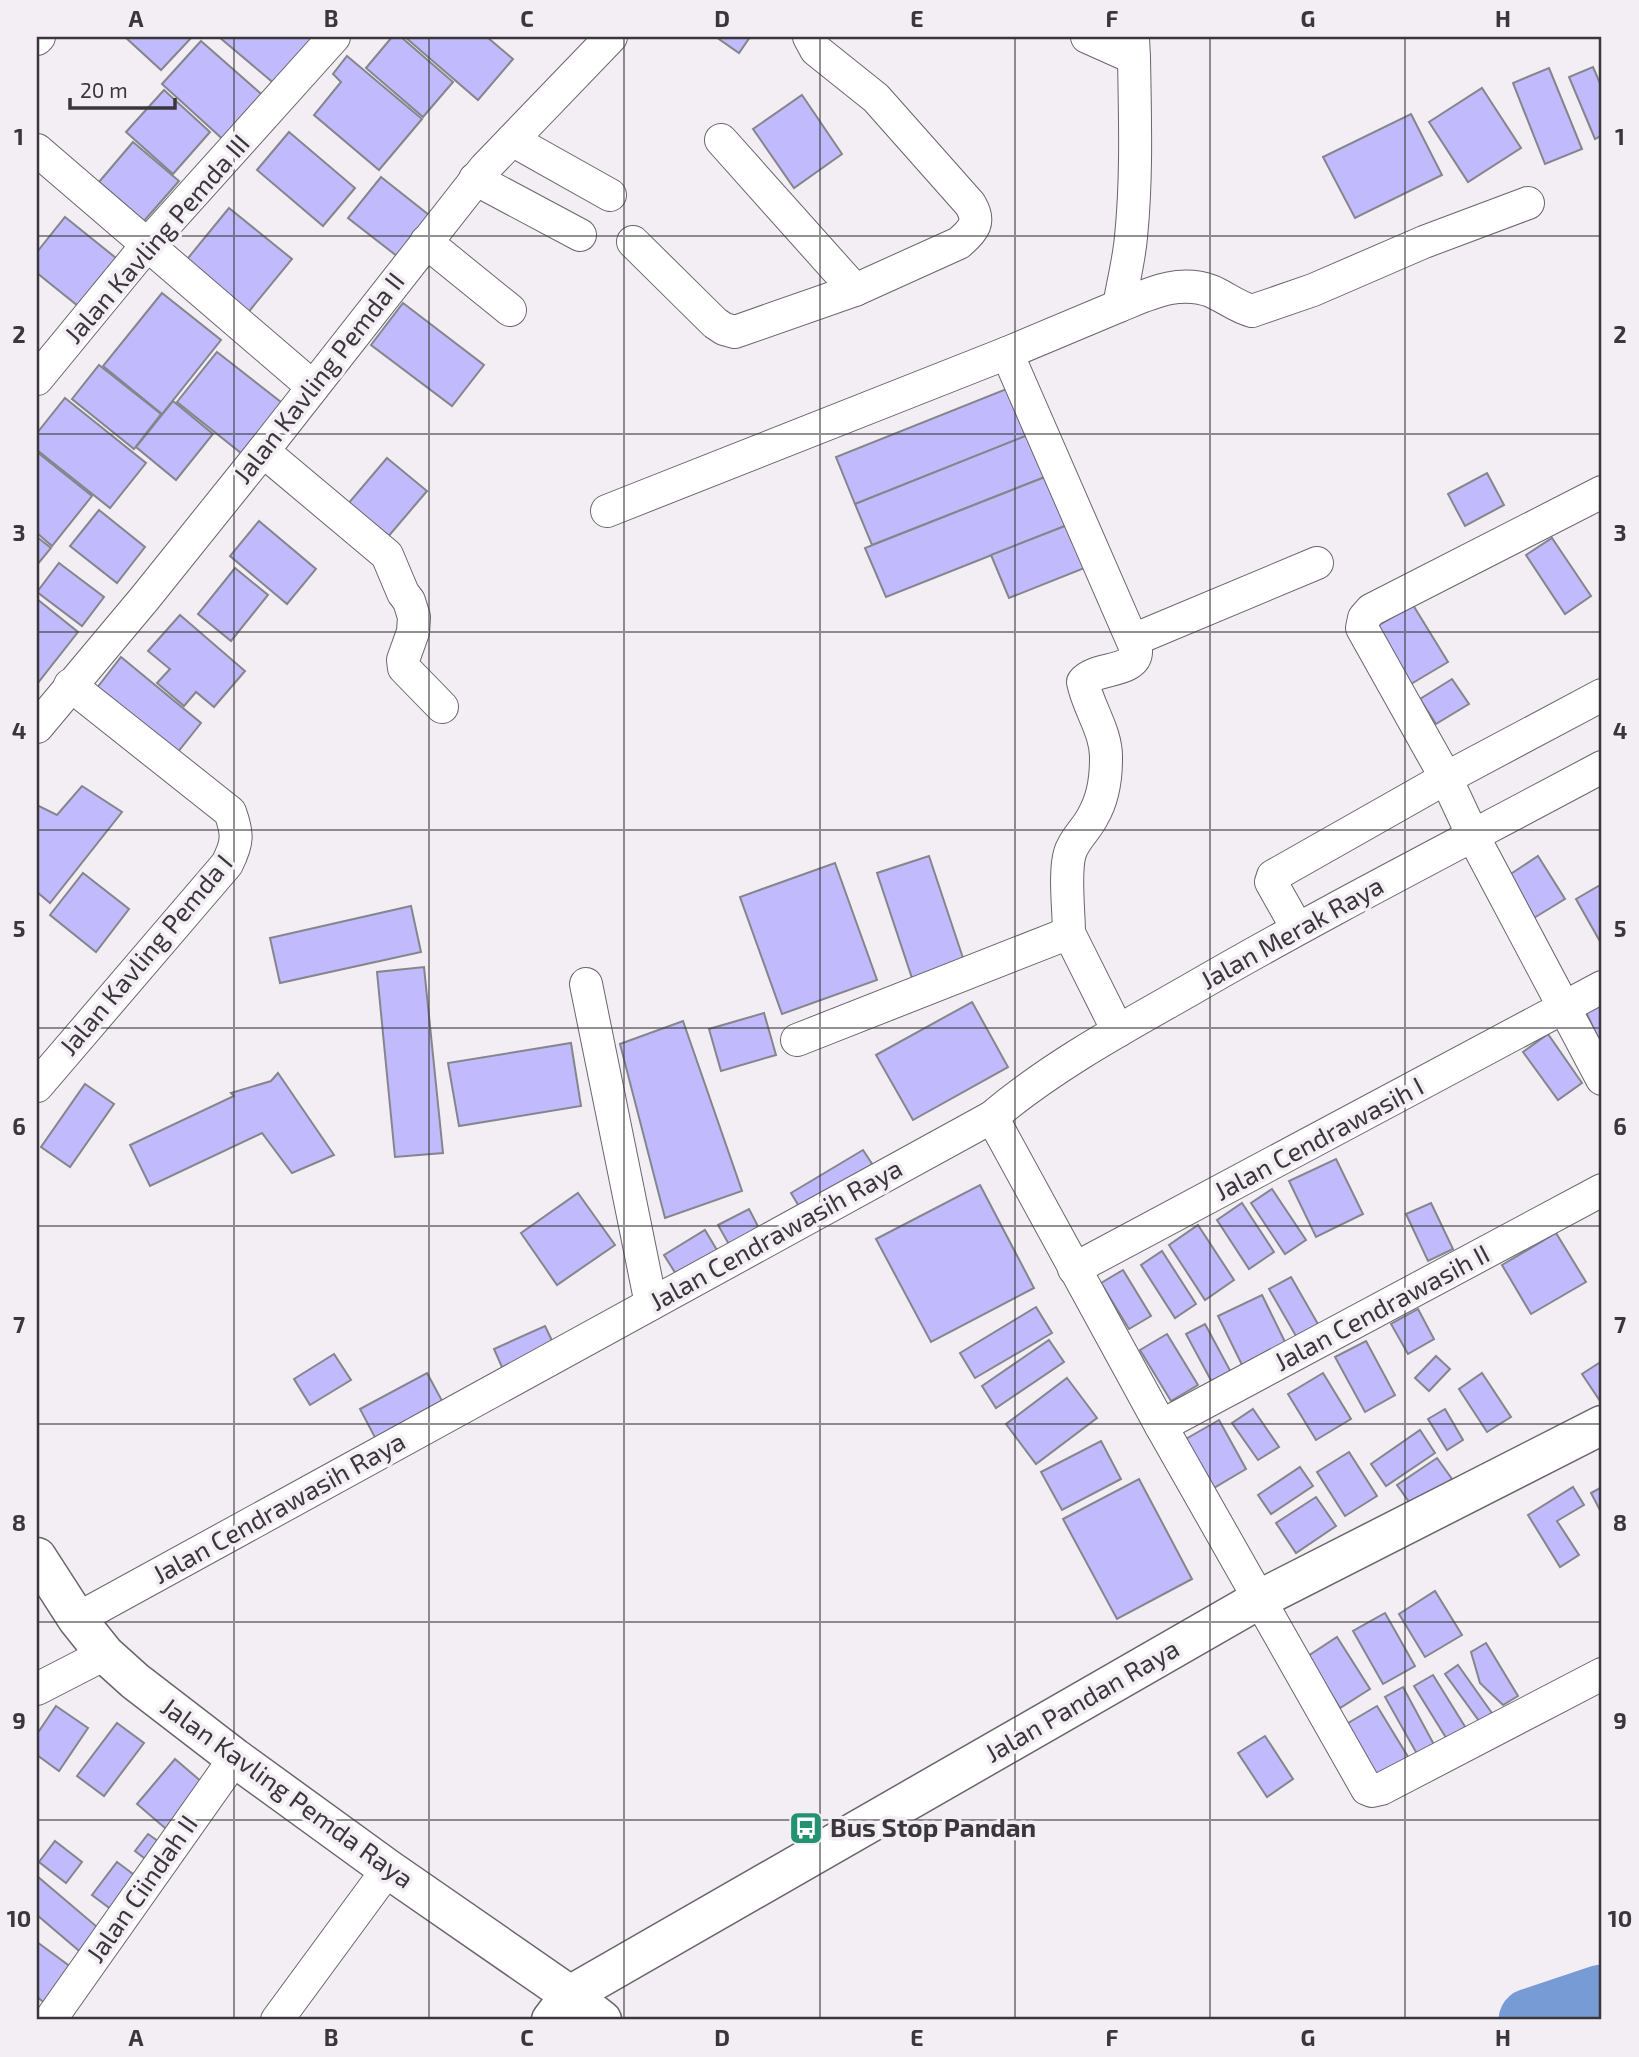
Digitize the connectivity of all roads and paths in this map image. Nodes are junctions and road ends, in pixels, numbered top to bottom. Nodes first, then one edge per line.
1 (334, 37) edge
2 (611, 37) edge
3 (809, 37) edge
4 (1087, 37) edge
5 (1134, 48) edge
6 (721, 139) dead end
7 (512, 140) junction
8 (37, 150) edge
9 (475, 179) junction
10 (610, 195) dead end
11 (1528, 203) dead end
12 (580, 234) dead end
13 (426, 242) junction
14 (633, 242) dead end
15 (147, 245) junction
16 (855, 290) junction
17 (1119, 306) junction
18 (510, 310) dead end
19 (1007, 353) junction
20 (37, 379) edge
21 (313, 387) junction
22 (263, 451) junction
23 (1602, 492) edge
24 (607, 511) dead end
25 (1317, 563) dead end
26 (1133, 640) junction
27 (70, 685) junction
28 (1602, 695) edge
29 (442, 707) dead end
30 (37, 727) edge
31 (1602, 767) edge
32 (1449, 785) junction
33 (1470, 828) junction
34 (1297, 928) junction
35 (1069, 933) junction
36 (586, 984) dead end
37 (1602, 987) edge
38 (1564, 1009) junction
39 (1118, 1031) junction
40 (797, 1040) dead end
41 (1602, 1079) edge
42 (37, 1086) edge
43 (992, 1116) junction
44 (1602, 1190) edge
45 (1074, 1269) junction
46 (651, 1304) junction
47 (1602, 1425) edge
48 (1161, 1426) junction
49 (37, 1557) edge
50 (1260, 1598) junction
51 (77, 1619) junction
52 (105, 1654) junction
53 (1602, 1674) edge
54 (37, 1689) edge
55 (235, 1758) junction
56 (388, 1869) junction
57 (561, 2007) edge
58 (50, 2020) edge
59 (278, 2020) edge
60 (603, 2020) edge

1 - 15 street, Jalan Kavling Pemda III
2 - 7 street, Jalan Kavling Pemda II
3 - 16 street
4 - 5 street
5 - 17 street
6 - 16 street
7 - 9 street, Jalan Kavling Pemda II
7 - 10 street
8 - 15 street
9 - 12 street
9 - 13 street, Jalan Kavling Pemda II
11 - 17 street
13 - 18 street
13 - 21 street, Jalan Kavling Pemda II
14 - 16 street
15 - 20 street, Jalan Kavling Pemda III
15 - 21 street
17 - 19 street
19 - 24 street
19 - 26 street
21 - 22 street, Jalan Kavling Pemda II
22 - 27 street, Jalan Kavling Pemda II
22 - 29 street
23 - 32 street
25 - 26 street
26 - 35 street
27 - 30 street, Jalan Kavling Pemda II
27 - 42 street, Jalan Kavling Pemda I
28 - 32 street
31 - 33 street, Jalan Merak Raya
32 - 33 street
32 - 34 street
33 - 34 street, Jalan Merak Raya
33 - 38 street
34 - 39 street, Jalan Merak Raya
35 - 39 street
35 - 40 street
36 - 46 street
37 - 38 street, Jalan Cendrawasih I
38 - 41 street
38 - 45 street, Jalan Cendrawasih I
39 - 43 street, Jalan Merak Raya
43 - 45 street
43 - 46 street, Jalan Cendrawasih Raya
44 - 48 street, Jalan Cendrawasih II
45 - 48 street
46 - 51 street, Jalan Cendrawasih Raya
47 - 50 street, Jalan Pandan Raya
48 - 50 street
49 - 51 street, Jalan Kavling Pemda Raya
50 - 53 street
50 - 57 street, Jalan Pandan Raya
51 - 52 street, Jalan Kavling Pemda Raya
52 - 54 street
52 - 55 street, Jalan Kavling Pemda Raya
55 - 56 street, Jalan Kavling Pemda Raya
55 - 58 street, Jalan Ciindah II
56 - 57 street, Jalan Kavling Pemda Raya
56 - 59 street
57 - 60 street, Jalan Kavling Pemda Raya

